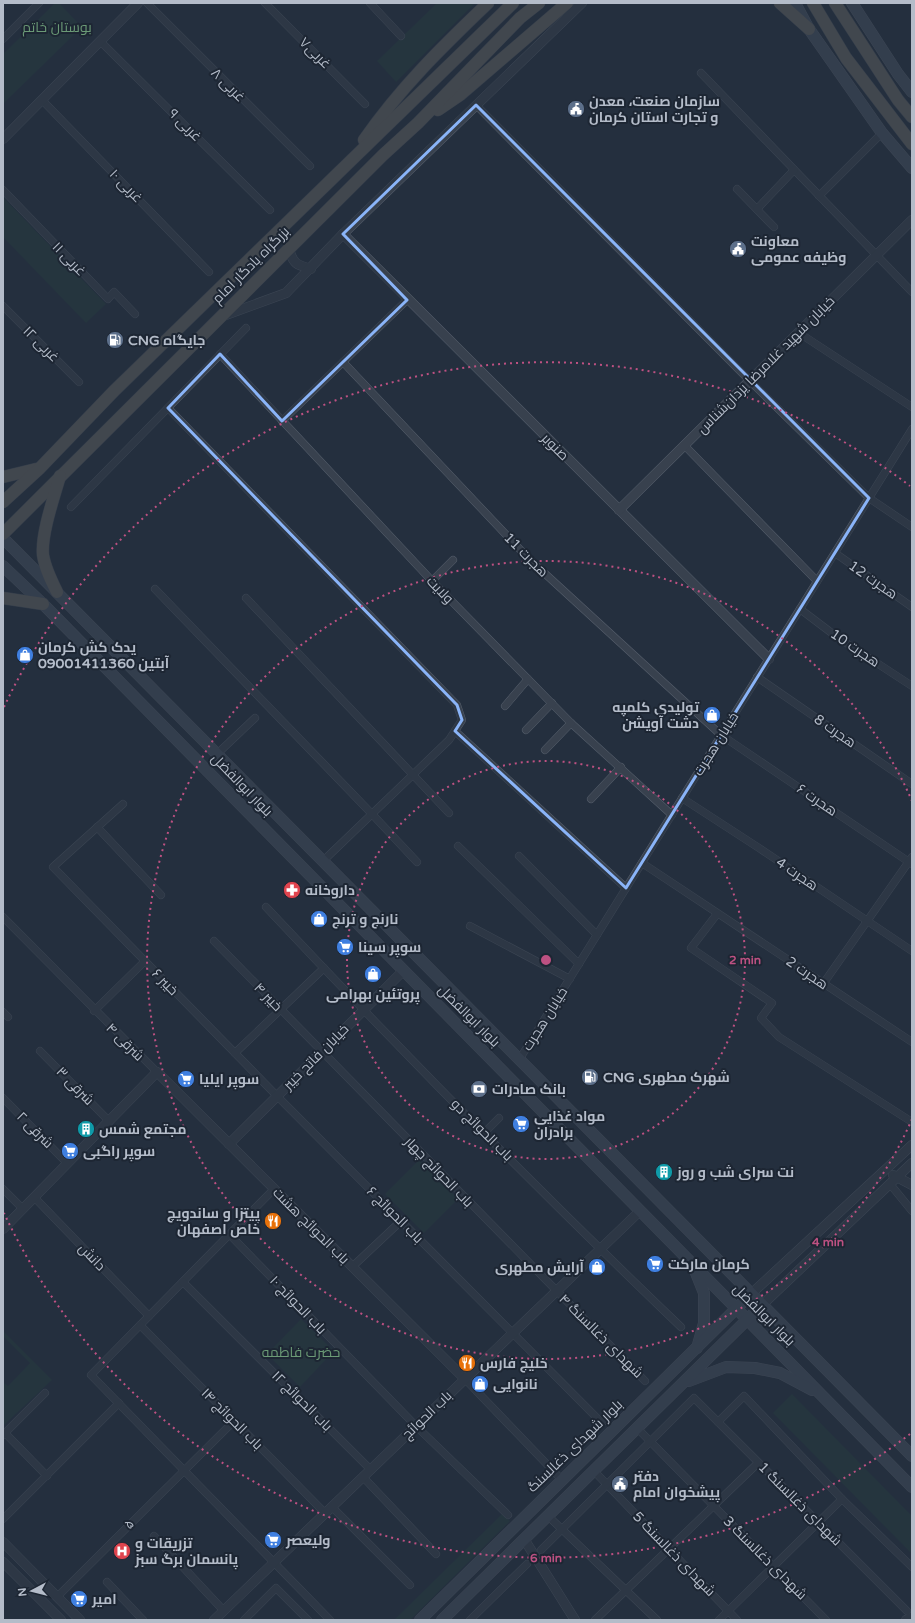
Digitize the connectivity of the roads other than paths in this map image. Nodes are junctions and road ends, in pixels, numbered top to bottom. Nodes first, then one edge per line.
1 (39, 3) edge
2 (138, 3) edge
3 (147, 3) edge
4 (265, 3) edge
5 (370, 3) edge
6 (488, 3) edge
7 (539, 3) edge
8 (567, 3) edge
9 (582, 3) edge
10 (780, 3) edge
11 (794, 3) edge
12 (812, 3) edge
13 (835, 3) edge
14 (852, 3) edge
15 (512, 4) edge
16 (809, 29) junction
17 (402, 36) dead end
18 (3, 39) edge
19 (100, 41) junction
20 (701, 73) dead end
21 (848, 84) junction
22 (912, 92) edge
23 (42, 100) junction
24 (365, 104) dead end
25 (476, 105) junction
26 (912, 117) edge
27 (892, 118) junction
28 (418, 123) junction
29 (882, 133) junction
30 (3, 139) edge
31 (912, 144) edge
32 (351, 161) junction
33 (310, 166) dead end
34 (912, 168) edge
35 (794, 170) junction
36 (737, 188) dead end
37 (3, 190) edge
38 (820, 196) junction
39 (757, 209) junction
40 (270, 210) dead end
41 (912, 220) edge
42 (774, 227) dead end
43 (343, 234) junction
44 (288, 249) junction
45 (876, 256) junction
46 (311, 269) junction
47 (210, 272) dead end
48 (912, 292) edge
49 (407, 300) junction
50 (3, 306) edge
51 (135, 314) dead end
52 (220, 318) junction
53 (246, 328) dead end
54 (799, 333) junction
55 (220, 354) junction
56 (342, 362) junction
57 (750, 381) junction
58 (79, 382) dead end
59 (912, 407) edge
60 (168, 408) junction
61 (282, 421) junction
62 (912, 428) edge
63 (684, 445) junction
64 (39, 469) junction
65 (60, 476) junction
66 (3, 478) edge
67 (869, 498) junction
68 (3, 502) edge
69 (70, 507) dead end
70 (619, 510) junction
71 (912, 527) edge
72 (3, 534) edge
73 (3, 538) edge
74 (835, 553) junction
75 (453, 560) dead end
76 (3, 566) edge
77 (818, 580) junction
78 (432, 581) junction
79 (155, 590) dead end
80 (57, 592) junction
81 (3, 598) edge
82 (246, 598) dead end
83 (43, 604) junction
84 (912, 607) edge
85 (800, 609) junction
86 (769, 659) junction
87 (757, 677) junction
88 (528, 679) junction
89 (912, 686) edge
90 (552, 703) junction
91 (505, 706) dead end
92 (254, 718) dead end
93 (571, 723) junction
94 (526, 730) dead end
95 (455, 731) junction
96 (722, 735) junction
97 (545, 750) dead end
98 (217, 754) junction
99 (621, 767) junction
100 (413, 774) junction
101 (240, 777) junction
102 (912, 784) edge
103 (226, 790) junction
104 (682, 798) junction
105 (591, 799) dead end
106 (123, 804) dead end
107 (371, 813) junction
108 (450, 813) dead end
109 (672, 815) junction
110 (97, 827) junction
111 (458, 846) dead end
112 (519, 856) dead end
113 (323, 861) junction
114 (911, 861) edge
115 (417, 862) dead end
116 (642, 863) junction
117 (626, 888) junction
118 (161, 895) dead end
119 (266, 908) dead end
120 (717, 914) junction
121 (3, 917) edge
122 (867, 921) junction
123 (470, 926) dead end
124 (597, 934) junction
125 (214, 941) dead end
126 (912, 951) edge
127 (145, 962) junction
128 (579, 964) junction
129 (324, 968) junction
130 (403, 971) junction
131 (570, 979) junction
132 (823, 984) junction
133 (94, 1010) junction
134 (280, 1010) junction
135 (363, 1010) junction
136 (912, 1042) edge
137 (40, 1051) dead end
138 (321, 1052) junction
139 (235, 1053) junction
140 (520, 1060) junction
141 (156, 1072) junction
142 (277, 1096) junction
143 (3, 1098) edge
144 (500, 1118) dead end
145 (109, 1121) junction
146 (912, 1122) edge
147 (484, 1133) junction
148 (229, 1144) junction
149 (912, 1145) edge
150 (903, 1154) junction
151 (912, 1158) edge
152 (67, 1163) junction
153 (912, 1163) edge
154 (885, 1170) junction
155 (897, 1177) junction
156 (890, 1184) junction
157 (912, 1185) edge
158 (3, 1189) edge
159 (274, 1190) junction
160 (34, 1197) junction
161 (22, 1209) junction
162 (640, 1211) junction
163 (912, 1211) edge
164 (401, 1221) junction
165 (3, 1229) edge
166 (230, 1235) junction
167 (600, 1250) junction
168 (691, 1262) junction
169 (352, 1268) junction
170 (182, 1282) junction
171 (556, 1292) junction
172 (752, 1294) junction
173 (762, 1305) junction
174 (737, 1309) junction
175 (149, 1316) junction
176 (747, 1320) junction
177 (140, 1325) junction
178 (681, 1327) dead end
179 (513, 1333) junction
180 (696, 1348) junction
181 (465, 1379) junction
182 (645, 1381) dead end
183 (681, 1385) junction
184 (45, 1393) dead end
185 (820, 1393) junction
186 (119, 1403) junction
187 (234, 1421) junction
188 (718, 1422) junction
189 (602, 1423) dead end
190 (416, 1426) junction
191 (637, 1428) junction
192 (4, 1434) edge
193 (650, 1442) junction
194 (912, 1456) edge
195 (758, 1462) junction
196 (184, 1469) junction
197 (371, 1470) junction
198 (594, 1470) junction
199 (46, 1476) junction
200 (363, 1477) junction
201 (562, 1480) junction
202 (607, 1484) junction
203 (912, 1487) edge
204 (842, 1499) junction
205 (714, 1506) junction
206 (328, 1510) junction
207 (508, 1515) dead end
208 (548, 1516) junction
209 (3, 1519) edge
210 (818, 1522) junction
211 (514, 1528) junction
212 (562, 1529) junction
213 (154, 1536) dead end
214 (524, 1539) junction
215 (3, 1542) edge
216 (669, 1549) junction
217 (541, 1550) dead end
218 (436, 1554) dead end
219 (3, 1562) edge
220 (274, 1562) junction
221 (527, 1564) dead end
222 (774, 1567) junction
223 (912, 1568) edge
224 (107, 1582) dead end
225 (410, 1585) dead end
226 (626, 1590) junction
227 (57, 1597) junction
228 (224, 1611) junction
229 (728, 1611) junction
230 (908, 1616) edge
231 (572, 1619) edge
232 (61, 1620) edge
233 (80, 1620) edge
234 (143, 1620) edge
235 (214, 1620) edge
236 (244, 1620) edge
237 (308, 1620) edge
238 (330, 1620) edge
239 (420, 1620) edge
240 (442, 1620) edge
241 (470, 1620) edge
242 (595, 1620) edge
243 (657, 1620) edge
244 (719, 1620) edge
245 (737, 1620) edge
246 (826, 1620) edge

1 - 18 street
2 - 19 street
3 - 33 street, غربی ۸
4 - 24 street, غربی۷
5 - 17 street
6 - 32 highway
7 - 28 highway, بزرگراه یادگار امام
8 - 28 highway
9 - 25 street
10 - 16 highway
11 - 16 main road
12 - 27 highway
13 - 26 highway
14 - 22 main road
15 - 32 highway, بزرگراه یادگار امام
16 - 21 main road
19 - 23 street
19 - 40 street, غربی ۹
20 - 35 street
21 - 27 main road
21 - 29 main road
23 - 30 street
23 - 47 street, غربی ۱۰
25 - 43 street
25 - 57 street
27 - 31 highway
28 - 44 highway, بزرگراه یادگار امام
29 - 34 main road
29 - 38 street
32 - 64 highway, بزرگراه یادگار امام
35 - 38 street
35 - 39 street
36 - 39 street
37 - 51 street, غربی ۱۱
38 - 45 street
39 - 42 street
41 - 45 street, خیابان شهید غلامرضا یزدان‌شناس
43 - 46 street
43 - 49 street, صنوبر
44 - 46 street
44 - 52 highway, بزرگراه یادگار امام
45 - 48 street
45 - 54 street, خیابان شهید غلامرضا یزدان‌شناس
46 - 52 street
49 - 56 street
49 - 70 street, صنوبر
50 - 58 street, غربی ۱۲
52 - 65 highway, بزرگراه یادگار امام
53 - 55 street
54 - 57 street, خیابان شهید غلامرضا یزدان‌شناس
54 - 59 street
55 - 60 street
55 - 61 street, ولایت
56 - 61 street
56 - 96 street, هجرت 11
57 - 63 street, خیابان شهید غلامرضا یزدان‌شناس
57 - 67 street
60 - 69 street
60 - 95 street
61 - 78 street, ولایت
62 - 67 street, خیابان هجرت
63 - 70 street, خیابان شهید غلامرضا یزدان‌شناس
63 - 77 street
64 - 66 highway
64 - 68 highway, بزرگراه یادگار امام
65 - 72 highway, بزرگراه یادگار امام
65 - 80 highway
67 - 71 street
67 - 74 street, خیابان هجرت
70 - 86 street, صنوبر
73 - 80 main road, بلوار ابوالفضل
74 - 77 street, خیابان هجرت
74 - 84 street, هجرت 12
75 - 78 street
76 - 83 main road, بلوار ابوالفضل
77 - 85 street, خیابان هجرت
78 - 88 street, ولایت
79 - 107 street
80 - 98 main road, بلوار ابوالفضل
81 - 83 highway
82 - 100 street
83 - 103 main road, بلوار ابوالفضل
85 - 86 street, خیابان هجرت
85 - 89 street, هجرت 10
86 - 87 street, خیابان هجرت
87 - 96 street, خیابان هجرت
87 - 102 street, هجرت 8
88 - 90 street, ولایت
88 - 91 street
90 - 93 street, ولایت
90 - 94 street
92 - 98 street
93 - 97 street
93 - 99 street, ولایت
95 - 100 street
95 - 117 street
96 - 104 street, خیابان هجرت
96 - 114 street, هجرت ۶
98 - 101 main road, بلوار ابوالفضل
99 - 105 street
99 - 109 street, ولایت
100 - 107 street
100 - 108 street
101 - 103 main road
101 - 113 main road, بلوار ابوالفضل
103 - 130 main road, بلوار ابوالفضل
104 - 109 street, خیابان هجرت
104 - 122 street, هجرت 4
106 - 110 street
107 - 113 street
107 - 115 street
109 - 116 street, خیابان هجرت
110 - 118 street
110 - 127 street, خیبر ۶
111 - 128 street
112 - 124 street
113 - 140 main road, بلوار ابوالفضل
114 - 122 street
116 - 117 street, خیابان هجرت
116 - 120 street, هجرت 2
117 - 124 street, خیابان هجرت
119 - 129 street, باب الحوائج دو
120 - 132 street, هجرت 2
120 - 146 street
121 - 133 street, ۴ شرقی
122 - 126 street, هجرت 4
122 - 132 street
123 - 131 street
124 - 128 street, خیابان هجرت
125 - 134 street, خیبر ۴
127 - 133 street
127 - 139 street, خیبر ۶
128 - 131 street, خیابان هجرت
129 - 134 street
129 - 135 street, باب الحوائج دو
130 - 135 street, خیابان فاتح خیبر
130 - 162 main road, بلوار ابوالفضل
131 - 140 street, خیابان هجرت
132 - 136 street, هجرت 2
133 - 141 street, ۴ شرقی
134 - 138 street, خیبر ۴
134 - 139 street
135 - 138 street, خیابان فاتح خیبر
135 - 147 street, باب الحوائج دو
137 - 145 street, ۳ شرقی
138 - 142 street, خیابان فاتح خیبر
138 - 171 street, باب الحوائج چهار
139 - 142 street, خیبر ۶
140 - 172 main road, بلوار ابوالفضل
141 - 145 street
141 - 148 street, باب الحوائج هشت
142 - 148 street, خیابان فاتح خیبر
142 - 164 street, باب الحوائج ۶
143 - 152 street, ۲ شرقی
144 - 147 street
145 - 152 street
147 - 167 street, باب الحوائج دو
148 - 159 street, باب الحوائج هشت
149 - 150 street
150 - 151 street
150 - 154 street
152 - 160 street
153 - 155 street
154 - 155 street
154 - 172 street
155 - 156 street
155 - 157 street
156 - 163 street
156 - 173 street
158 - 161 street
159 - 166 street
159 - 169 street, باب الحوائج هشت
160 - 161 street
160 - 175 street, دانش
161 - 165 street
162 - 167 street, باب الحوائج
162 - 168 main road, بلوار ابوالفضل
164 - 169 street
164 - 179 street, باب الحوائج ۶
166 - 170 street
166 - 190 street, باب الحوائج ۱۰
167 - 171 street, باب الحوائج
167 - 178 street, باب الحوائج دو
168 - 174 main road, بلوار ابوالفضل
168 - 180 main road
169 - 181 street, باب الحوائج هشت
170 - 175 street
170 - 197 street, باب الحوائج ۱۲
171 - 179 street, باب الحوائج
171 - 182 street, شهدای ذغالسنگ ۴
172 - 173 main road, بلوار ابوالفضل
172 - 174 main road, بلوار شهدای ذغالسنگ
173 - 176 main road
173 - 194 main road, بلوار ابوالفضل
174 - 176 main road, بلوار ابوالفضل
174 - 180 main road, بلوار شهدای ذغالسنگ
175 - 177 street
176 - 183 main road
176 - 185 main road, بلوار ابوالفضل
177 - 186 street
177 - 187 street, باب الحوائج ۱۴
179 - 181 street, باب الحوائج
179 - 189 street, باب الحوائج ۶
180 - 201 main road, بلوار شهدای ذغالسنگ
181 - 190 street, باب الحوائج
181 - 201 street
183 - 185 main road
183 - 191 main road
184 - 192 street
185 - 203 main road, بلوار ابوالفضل
186 - 196 street
186 - 199 street
187 - 196 street, ۵
187 - 206 street, باب الحوائج ۱۴
188 - 193 street, شهدای ذغالسنگ 1
188 - 195 street, شهدای ذغالسنگ 1
188 - 204 street
190 - 197 street, باب الحوائج
190 - 207 street, باب الحوائج ۱۰
191 - 193 street, شهدای ذغالسنگ 3
191 - 198 main road
192 - 199 street
193 - 202 street
193 - 205 street, شهدای ذغالسنگ 3
195 - 205 street
195 - 210 street, شهدای ذغالسنگ 1
196 - 220 street
196 - 227 street, ۵
197 - 200 street, باب الحوائج
198 - 202 street, شهدای ذغالسنگ 5
198 - 208 main road
199 - 209 street
200 - 206 street, باب الحوائج
200 - 218 street
201 - 211 main road, بلوار شهدای ذغالسنگ
202 - 212 street
202 - 216 street, شهدای ذغالسنگ 5
204 - 210 street
204 - 223 street
205 - 216 street
205 - 222 street, شهدای ذغالسنگ 3
206 - 220 street, باب الحوائج
206 - 225 street, باب الحوائج ۱۴
208 - 212 street
208 - 214 main road
210 - 222 street
210 - 230 street, شهدای ذغالسنگ 1
211 - 214 main road
211 - 239 main road, بلوار شهدای ذغالسنگ
212 - 217 street
212 - 226 street
213 - 228 street
214 - 231 street
214 - 240 main road
215 - 227 street
216 - 226 street
216 - 229 street, شهدای ذغالسنگ 5
219 - 232 street
220 - 228 street, باب الحوائج
220 - 238 street
221 - 241 street
222 - 229 street
222 - 246 street, شهدای ذغالسنگ 3
224 - 234 street
226 - 242 street
226 - 243 street
227 - 233 street
228 - 235 street, باب الحوائج
229 - 244 street
229 - 245 street, شهدای ذغالسنگ 5
236 - 237 street

